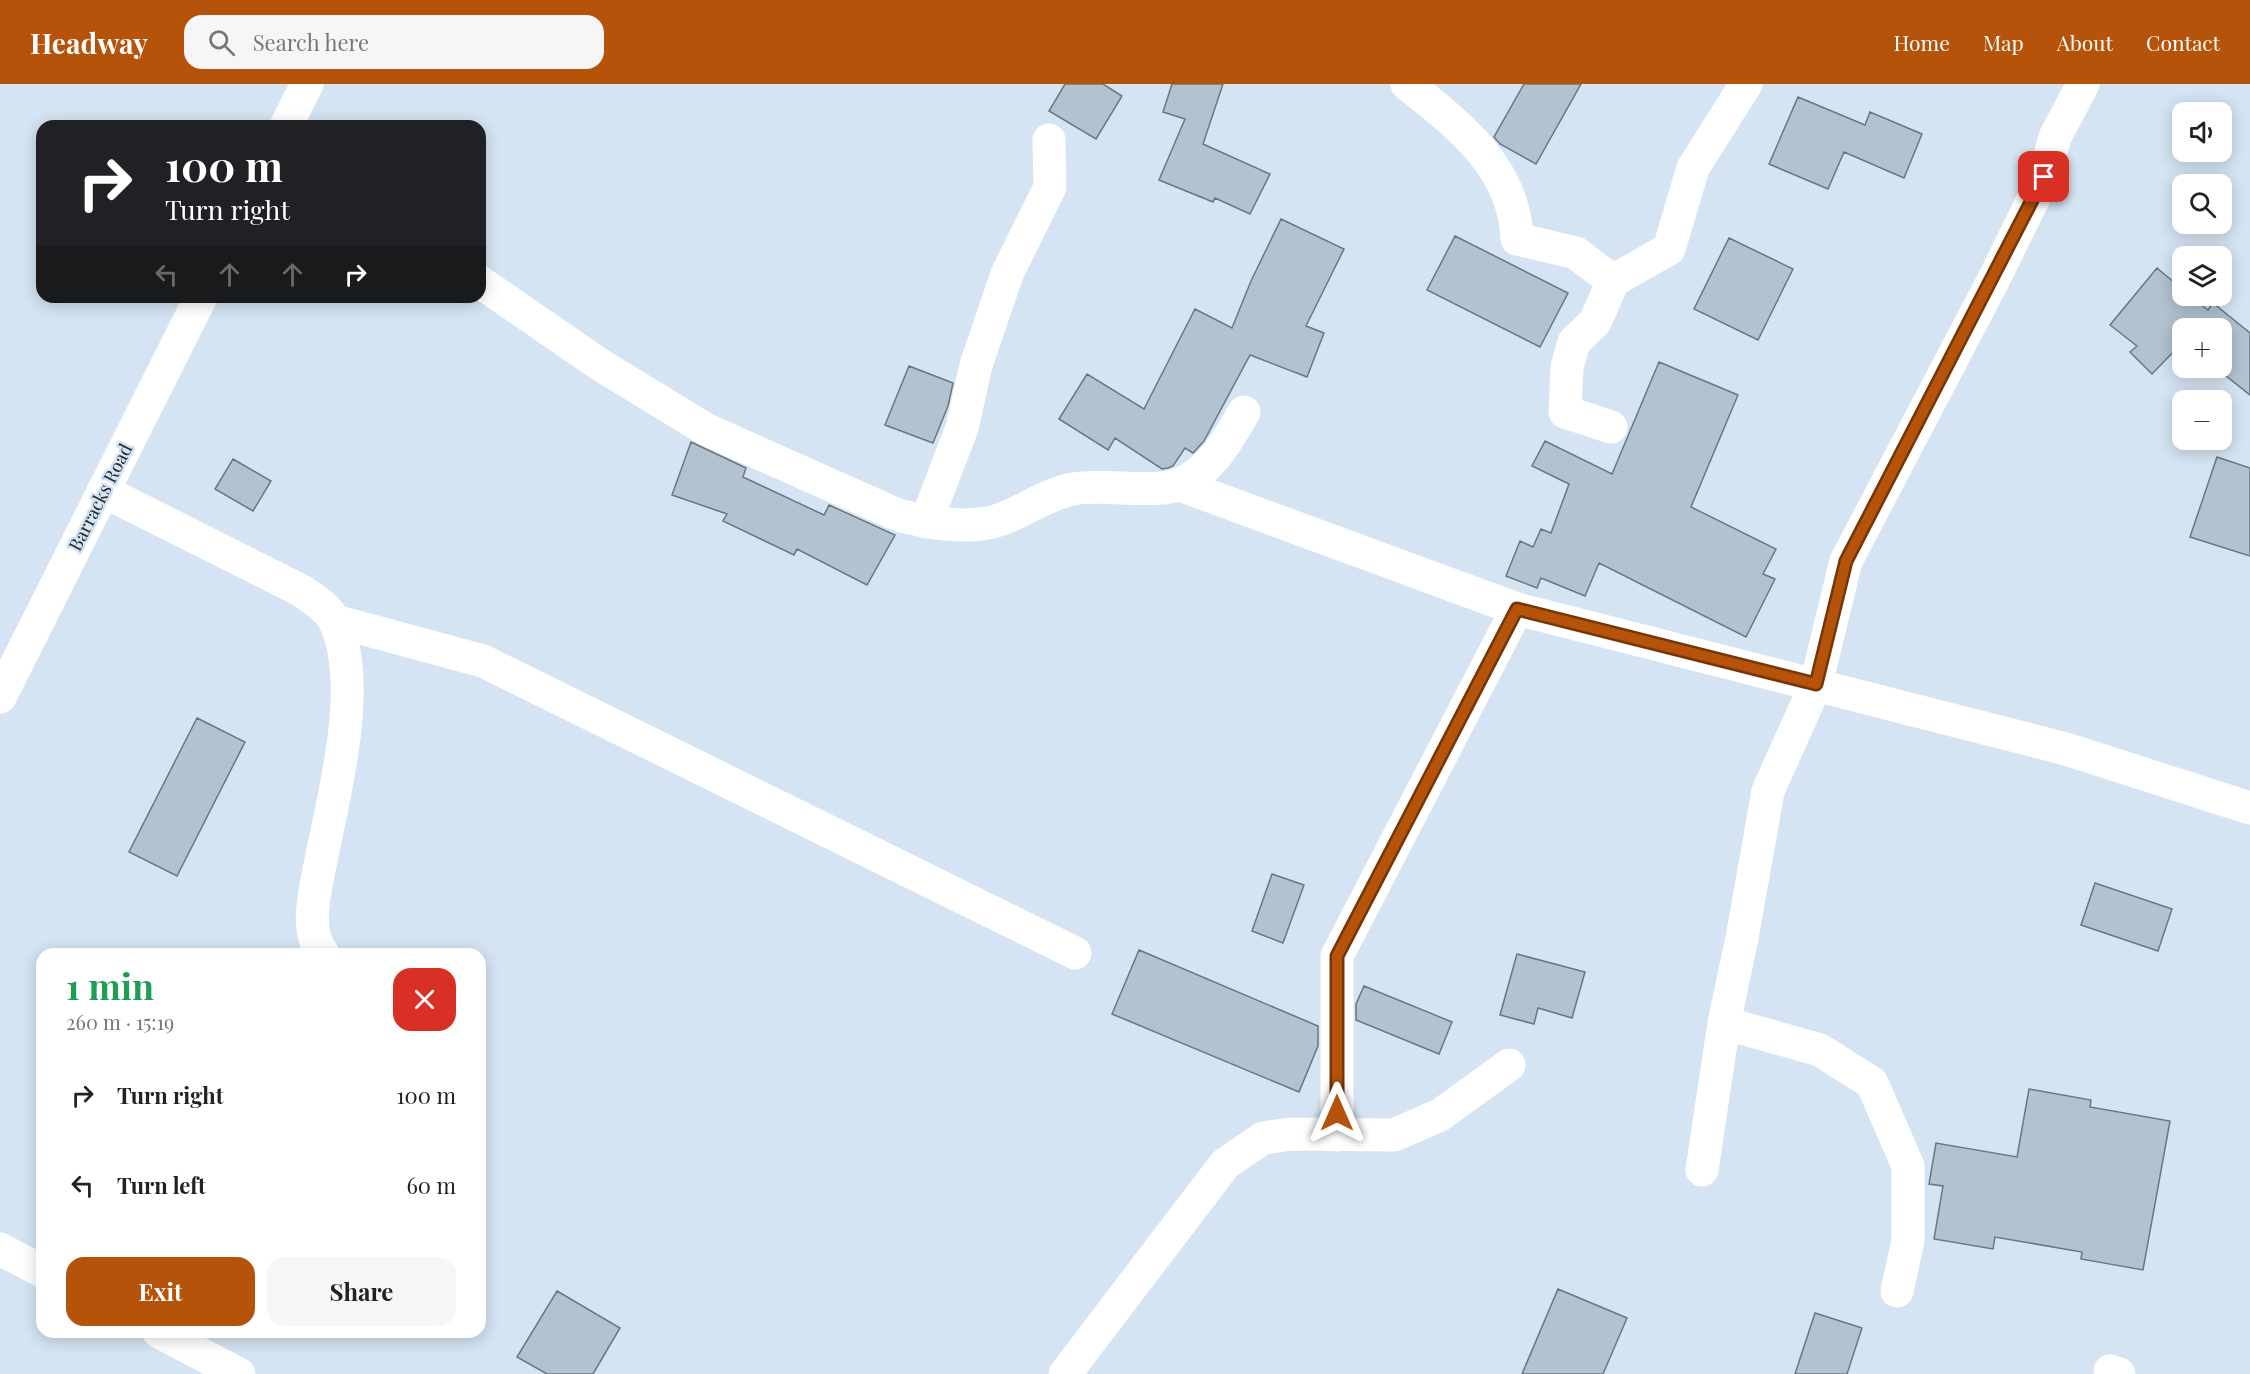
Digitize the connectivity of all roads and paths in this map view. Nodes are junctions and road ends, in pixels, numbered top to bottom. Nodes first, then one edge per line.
1 (308, 84) edge
2 (1407, 84) edge
3 (1746, 84) edge
4 (2083, 84) edge
5 (289, 120) edge
6 (1049, 140) dead end
7 (1613, 281) junction
8 (486, 286) edge
9 (198, 303) edge
10 (1244, 412) dead end
11 (1611, 427) dead end
12 (1180, 485) junction
13 (103, 491) junction
14 (926, 522) junction
15 (1517, 609) junction
16 (335, 621) junction
17 (1816, 684) junction
18 (0, 697) edge
19 (2250, 808) edge
20 (320, 948) edge
21 (1075, 952) dead end
22 (1724, 1023) junction
23 (1509, 1065) dead end
24 (1337, 1135) junction
25 (1702, 1170) dead end
26 (0, 1249) edge
27 (36, 1268) edge
28 (1897, 1291) dead end
29 (170, 1338) edge
30 (239, 1374) edge
31 (1065, 1374) edge

1 - 5 street
2 - 7 street
3 - 7 street
4 - 17 street
6 - 14 street
7 - 11 street
8 - 14 street
9 - 13 street, Barracks Road
10 - 12 street
12 - 14 street
12 - 15 street
13 - 16 street
13 - 18 street, Barracks Road
15 - 17 street
15 - 24 street
16 - 20 street
16 - 21 street
17 - 19 street
17 - 22 street
22 - 25 street
22 - 28 street
23 - 24 street
24 - 31 street
26 - 27 street
29 - 30 street

